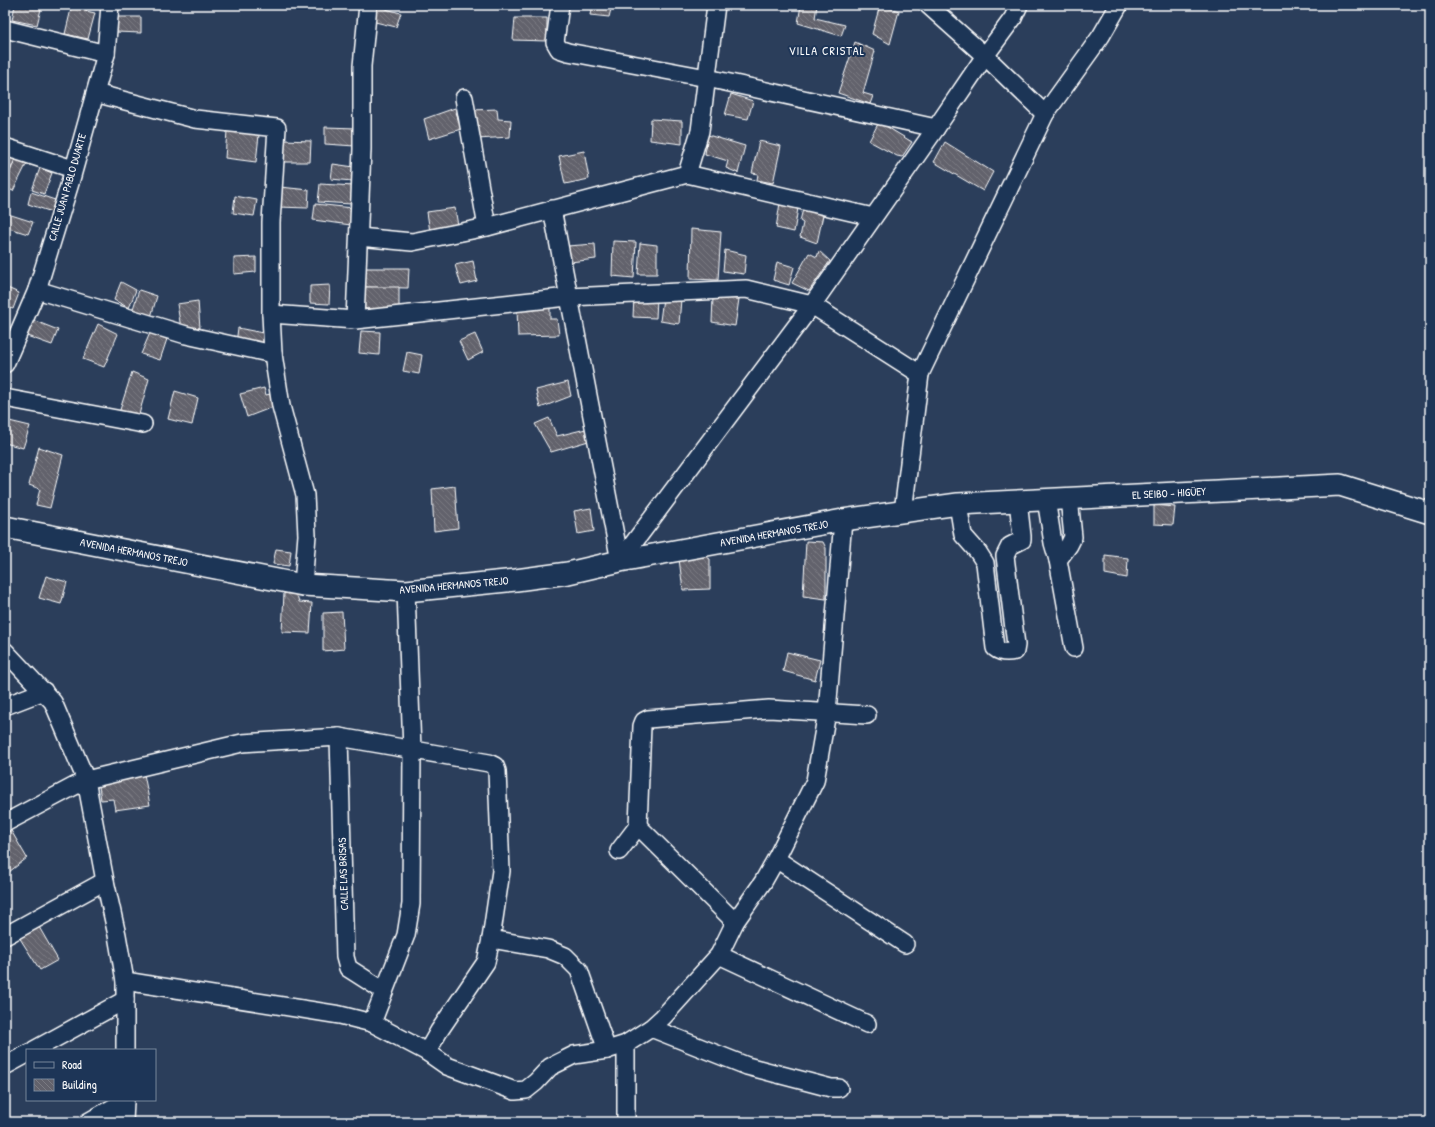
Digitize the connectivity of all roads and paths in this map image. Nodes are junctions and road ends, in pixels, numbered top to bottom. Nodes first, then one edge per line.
1 (110, 5) edge
2 (368, 5) edge
3 (560, 5) edge
4 (716, 5) edge
5 (928, 5) edge
6 (1019, 5) edge
7 (1119, 5) edge
8 (5, 29) edge
9 (106, 54) junction
10 (985, 56) junction
11 (707, 78) junction
12 (95, 93) junction
13 (464, 98) dead end
14 (1045, 114) junction
15 (936, 128) junction
16 (5, 147) edge
17 (73, 169) junction
18 (687, 174) junction
19 (552, 209) junction
20 (873, 217) junction
21 (487, 226) junction
22 (359, 237) junction
23 (37, 290) junction
24 (568, 297) junction
25 (812, 305) junction
26 (271, 314) junction
27 (355, 320) junction
28 (273, 354) junction
29 (5, 364) edge
30 (920, 374) junction
31 (5, 398) edge
32 (143, 424) dead end
33 (1069, 498) junction
34 (1046, 499) junction
35 (1018, 501) junction
36 (958, 504) junction
37 (903, 512) junction
38 (1430, 513) edge
39 (843, 520) junction
40 (5, 527) edge
41 (1058, 560) junction
42 (620, 561) junction
43 (985, 563) junction
44 (1006, 564) junction
45 (303, 585) junction
46 (406, 591) junction
47 (1074, 648) dead end
48 (5, 650) edge
49 (44, 691) junction
50 (5, 706) edge
51 (827, 712) junction
52 (867, 715) dead end
53 (339, 737) junction
54 (412, 750) junction
55 (86, 780) junction
56 (5, 823) edge
57 (638, 826) junction
58 (619, 851) dead end
59 (776, 859) junction
60 (104, 881) junction
61 (734, 922) junction
62 (5, 936) edge
63 (491, 939) junction
64 (905, 944) dead end
65 (719, 955) junction
66 (125, 981) junction
67 (384, 991) junction
68 (125, 1000) junction
69 (372, 1023) junction
70 (867, 1024) dead end
71 (650, 1028) junction
72 (626, 1044) junction
73 (36, 1049) edge
74 (125, 1049) edge
75 (607, 1050) junction
76 (427, 1052) junction
77 (26, 1055) edge
78 (5, 1066) edge
79 (839, 1088) dead end
80 (123, 1101) edge
81 (125, 1101) edge
82 (88, 1122) edge
83 (124, 1122) edge
84 (626, 1122) edge

1 - 9 street, CALLE JUAN PABLO DUARTE
2 - 22 street
3 - 11 street
4 - 11 street
5 - 10 street
6 - 10 street
7 - 14 street
8 - 9 street
9 - 12 street, CALLE JUAN PABLO DUARTE
10 - 14 street
10 - 15 street
11 - 15 street
11 - 18 street
12 - 17 street, CALLE JUAN PABLO DUARTE
12 - 26 street
13 - 21 street
14 - 30 street
15 - 20 street
16 - 17 street
17 - 23 street, CALLE JUAN PABLO DUARTE
18 - 19 street
18 - 20 street
19 - 21 street
19 - 24 street
20 - 25 street
21 - 22 street
22 - 27 street
23 - 28 street
23 - 29 street, CALLE JUAN PABLO DUARTE
24 - 25 street
24 - 27 street
24 - 42 street
25 - 30 street
25 - 42 street
26 - 27 street
26 - 28 street
28 - 45 street
30 - 37 street
31 - 32 street
33 - 34 main road, EL SEIBO - HIGÜEY
33 - 38 main road, EL SEIBO - HIGÜEY
33 - 41 street
34 - 35 main road, EL SEIBO - HIGÜEY
34 - 41 street
35 - 36 main road, EL SEIBO - HIGÜEY
35 - 44 street
36 - 37 main road, EL SEIBO - HIGÜEY
36 - 43 street
37 - 39 main road, AVENIDA HERMANOS TREJO
39 - 42 main road, AVENIDA HERMANOS TREJO
39 - 51 street
40 - 45 main road, AVENIDA HERMANOS TREJO
41 - 47 street
42 - 46 main road, AVENIDA HERMANOS TREJO
43 - 44 street
43 - 44 street
45 - 46 main road, AVENIDA HERMANOS TREJO
46 - 54 street
48 - 49 street
49 - 50 street
49 - 55 street
51 - 52 street
51 - 57 street
51 - 59 street
53 - 54 street
53 - 55 street
53 - 67 street, CALLE LAS BRISAS
54 - 63 street
54 - 67 street
55 - 56 street
55 - 60 street
57 - 58 street
57 - 61 street
59 - 61 street
59 - 64 street
60 - 62 street
60 - 66 street
61 - 65 street
63 - 75 street
63 - 76 street
65 - 70 street
65 - 71 street
66 - 68 street
66 - 69 street
67 - 69 street
68 - 73 street
68 - 74 street
69 - 76 street
71 - 72 street
71 - 79 street
72 - 75 street
72 - 84 street
75 - 76 street
77 - 78 street
80 - 82 street
81 - 83 street

